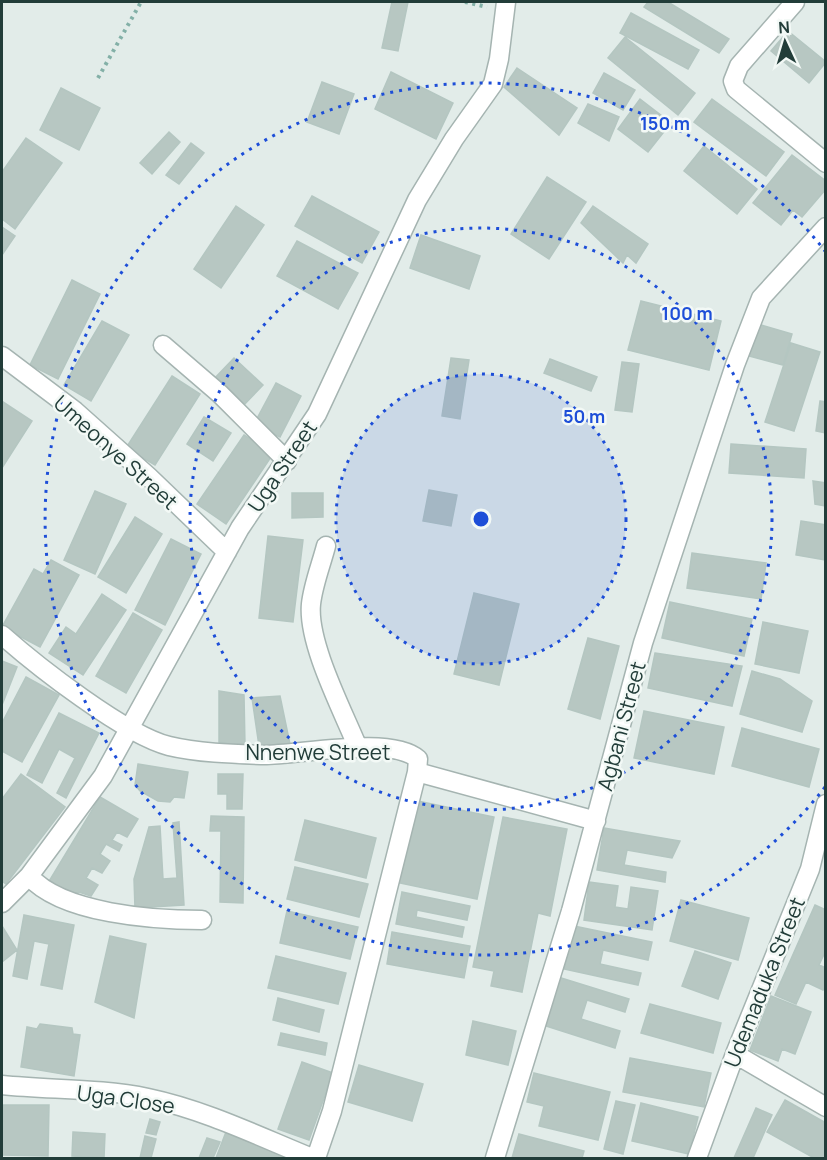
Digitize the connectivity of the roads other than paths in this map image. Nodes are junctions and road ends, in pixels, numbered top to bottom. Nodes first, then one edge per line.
1 (506, 2) edge
2 (795, 2) edge
3 (825, 163) edge
4 (825, 227) edge
5 (164, 345) dead end
6 (2, 356) edge
7 (287, 461) junction
8 (326, 546) dead end
9 (227, 552) junction
10 (2, 635) edge
11 (130, 729) junction
12 (358, 748) junction
13 (417, 772) junction
14 (825, 804) edge
15 (596, 821) junction
16 (29, 876) junction
17 (2, 903) edge
18 (202, 920) dead end
19 (735, 1054) junction
20 (2, 1085) edge
21 (825, 1107) edge
22 (314, 1158) edge
23 (495, 1158) edge
24 (697, 1158) edge

1 - 7 street, Uga Street
2 - 3 street
4 - 15 street, Agbani Street
5 - 7 street
6 - 9 street, Umeonye Street
7 - 9 street, Uga Street
8 - 12 street
9 - 11 street, Uga Street
10 - 11 street, Nnenwe Street
11 - 12 street, Nnenwe Street
11 - 16 street, Uga Street
12 - 13 street, Nnenwe Street
13 - 15 street, Nnenwe Street
13 - 22 street
14 - 19 street, Udemaduka Street
15 - 23 street, Agbani Street
16 - 17 street, Uga Street
16 - 18 street
19 - 21 street
19 - 24 street, Udemaduka Street
20 - 22 street, Uga Close

